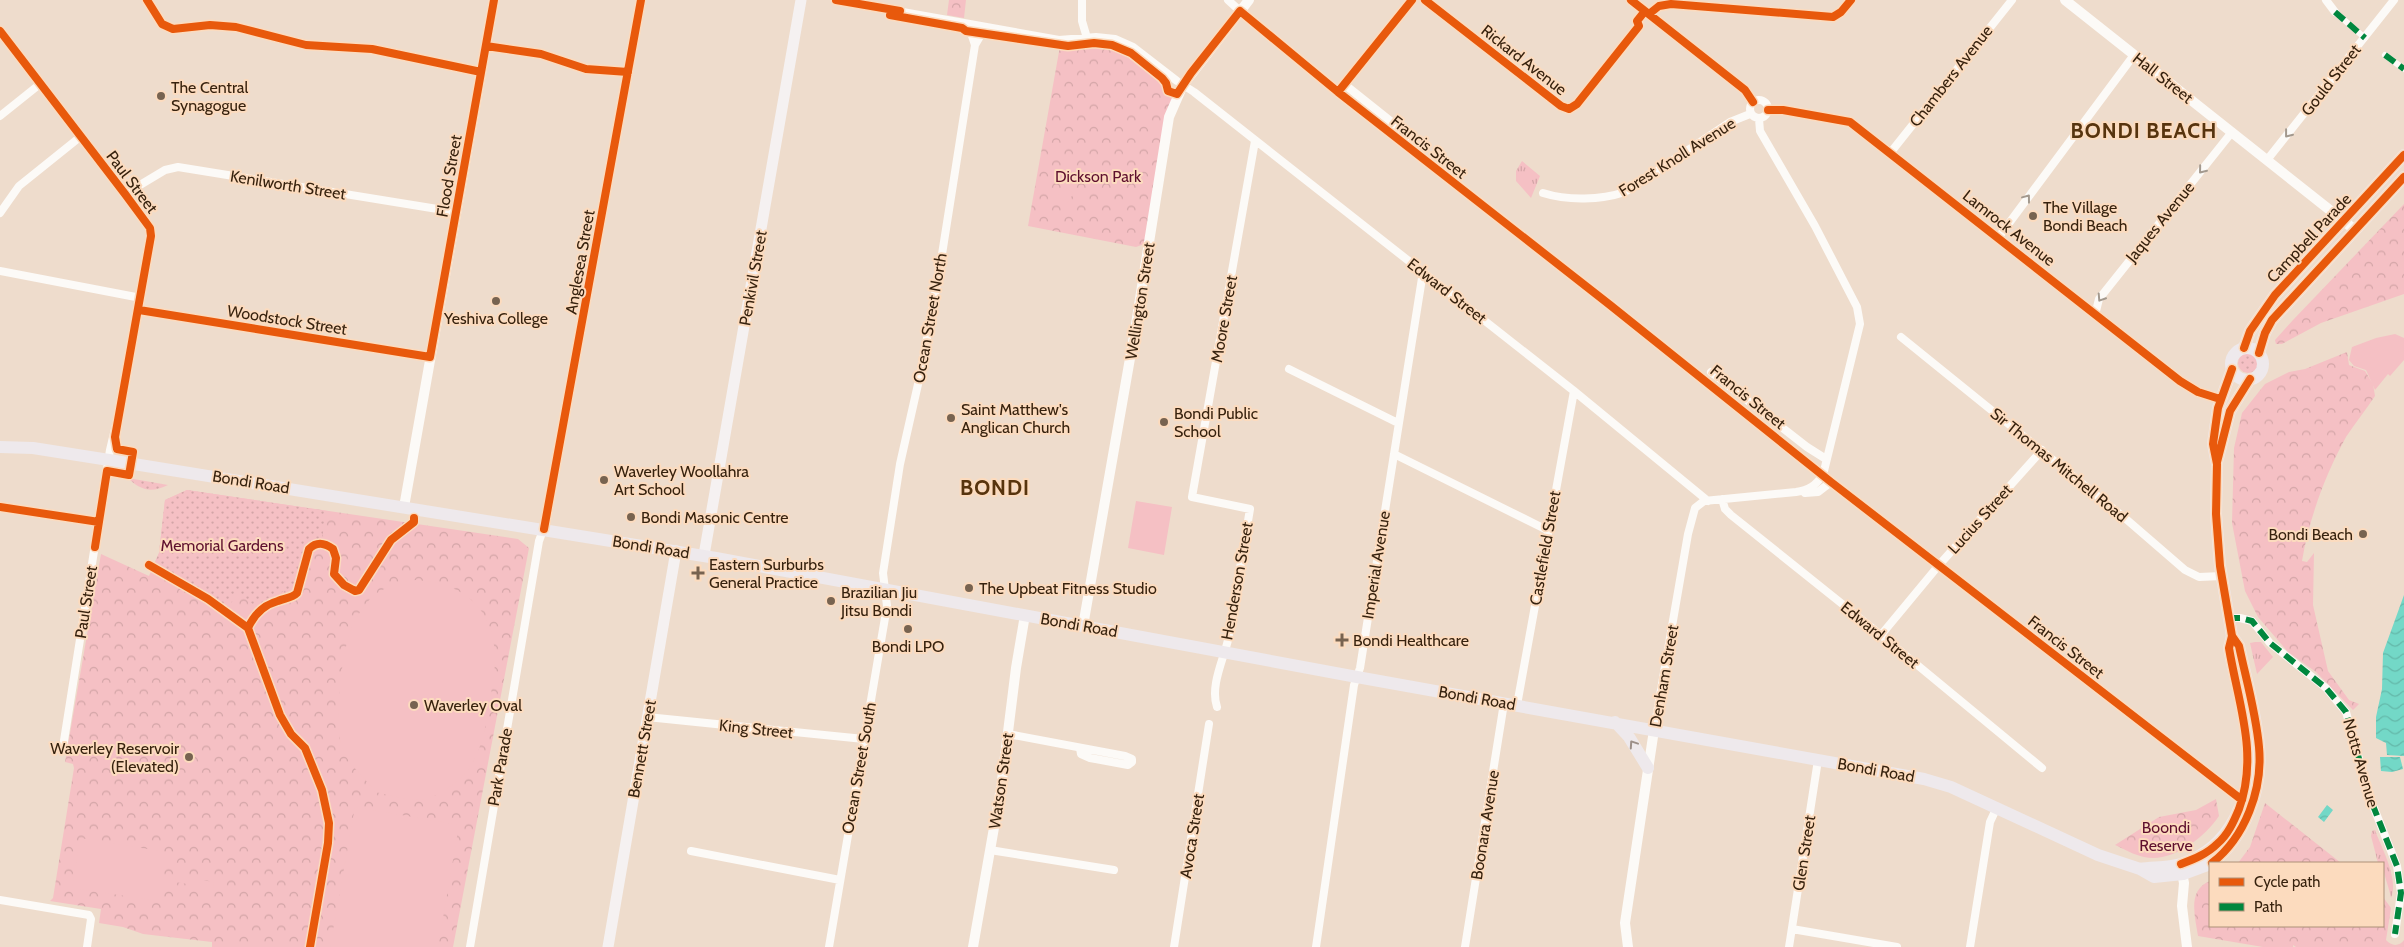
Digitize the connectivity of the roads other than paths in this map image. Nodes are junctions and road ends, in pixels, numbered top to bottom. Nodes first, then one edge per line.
1 (147, 0) edge
2 (494, 0) edge
3 (641, 0) edge
4 (801, 0) edge
5 (836, 0) edge
6 (1082, 0) edge
7 (1228, 0) edge
8 (1249, 0) edge
9 (1412, 0) edge
10 (1425, 0) edge
11 (1631, 0) edge
12 (1851, 0) edge
13 (2012, 0) edge
14 (2065, 0) edge
15 (2326, 0) edge
16 (2394, 0) edge
17 (1240, 11) junction
18 (2335, 12) joint
19 (1648, 14) junction
20 (968, 24) junction
21 (1639, 26) dead end
22 (989, 28) junction
23 (0, 31) edge
24 (1087, 38) junction
25 (2364, 38) junction
26 (974, 45) junction
27 (486, 46) junction
28 (2134, 55) junction
29 (2384, 55) dead end
30 (2404, 69) edge
31 (481, 72) junction
32 (628, 72) junction
33 (40, 84) junction
34 (1183, 85) junction
35 (1341, 88) junction
36 (1753, 102) junction
37 (1768, 110) junction
38 (1750, 114) junction
39 (0, 116) edge
40 (1759, 118) junction
41 (2232, 132) junction
42 (80, 137) junction
43 (1413, 140) dead end
44 (1255, 141) junction
45 (1890, 152) junction
46 (2404, 155) edge
47 (2267, 160) junction
48 (2404, 177) edge
49 (1544, 193) dead end
50 (126, 194) junction
51 (456, 212) junction
52 (0, 213) edge
53 (2344, 221) junction
54 (2355, 230) junction
55 (1998, 238) junction
56 (0, 271) edge
57 (1423, 272) junction
58 (141, 298) junction
59 (139, 310) junction
60 (2095, 314) junction
61 (1902, 336) dead end
62 (2244, 348) junction
63 (2259, 353) junction
64 (430, 358) junction
65 (1289, 369) dead end
66 (2232, 369) junction
67 (1711, 372) dead end
68 (2250, 379) junction
69 (1574, 391) junction
70 (2220, 399) junction
71 (1398, 422) junction
72 (0, 437) edge
73 (0, 446) edge
74 (33, 448) junction
75 (2042, 450) junction
76 (1394, 454) junction
77 (1826, 459) junction
78 (109, 460) junction
79 (2216, 464) junction
80 (1827, 478) junction
81 (1192, 498) joint
82 (1722, 499) junction
83 (1708, 501) junction
84 (0, 507) edge
85 (404, 507) junction
86 (98, 522) junction
87 (544, 529) junction
88 (1548, 530) junction
89 (676, 551) junction
90 (704, 555) junction
91 (1939, 566) junction
92 (2222, 576) junction
93 (885, 590) junction
94 (1025, 615) junction
95 (2228, 618) junction
96 (1083, 626) junction
97 (1881, 635) junction
98 (1224, 652) junction
99 (1357, 677) junction
100 (1510, 704) junction
101 (1217, 707) dead end
102 (647, 717) junction
103 (1615, 722) junction
104 (1209, 724) dead end
105 (1654, 730) junction
106 (1008, 734) junction
107 (864, 739) junction
108 (63, 747) dead end
109 (1080, 748) junction
110 (1818, 760) junction
111 (1648, 768) junction
112 (2042, 768) dead end
113 (2247, 801) junction
114 (1997, 807) junction
115 (990, 850) junction
116 (691, 851) dead end
117 (2213, 862) edge
118 (2209, 864) edge
119 (2182, 869) junction
120 (1114, 870) dead end
121 (840, 880) junction
122 (0, 900) edge
123 (1792, 929) junction
124 (2395, 934) dead end
125 (87, 947) edge
126 (470, 947) edge
127 (608, 947) edge
128 (829, 947) edge
129 (973, 947) edge
130 (1174, 947) edge
131 (1316, 947) edge
132 (1466, 947) edge
133 (1628, 947) edge
134 (1789, 947) edge
135 (1896, 947) edge
136 (1970, 947) edge
137 (2186, 947) edge

1 - 31 street
2 - 27 street, Flood Street
3 - 32 street, Anglesea Street
4 - 90 main road, Penkivil Street
5 - 20 street, Edward Street
6 - 24 street
7 - 17 street, Francis Street
8 - 17 street, Wellington Street
9 - 35 street
10 - 21 street, Rickard Avenue
11 - 19 street
12 - 19 street
13 - 45 street, Chambers Avenue
14 - 28 street, Hall Street
15 - 18 street
16 - 25 street, Gould Street
17 - 34 street, Wellington Street
17 - 35 street, Francis Street
18 - 25 street
19 - 36 street
20 - 22 street, Edward Street
20 - 26 street, Ocean Street North
22 - 24 street, Edward Street
22 - 26 street
23 - 33 street, Paul Street
24 - 34 street, Edward Street
25 -> 47 street, Gould Street
26 - 93 street, Ocean Street North
27 - 31 street, Flood Street
27 - 32 street
28 - 41 street, Hall Street
55 -> 28 street
29 - 30 street
31 - 51 street, Flood Street
32 - 87 street, Anglesea Street
33 - 39 street
33 - 42 street, Paul Street
34 - 44 street, Edward Street
34 - 96 street, Wellington Street
35 - 43 street, Francis Street
35 - 80 street, Francis Street
36 - 37 street
36 - 38 street
37 - 40 street
37 - 45 street, Lamrock Avenue
38 - 40 street
38 - 49 street, Forest Knoll Avenue
40 - 77 street
41 - 47 street, Hall Street
41 -> 60 street, Jaques Avenue
42 - 50 street, Paul Street
42 - 52 street
44 - 57 street, Edward Street
44 - 81 street, Moore Street
45 - 55 street, Lamrock Avenue
46 - 53 main road, Campbell Parade
47 - 53 street, Hall Street
48 - 54 main road, Campbell Parade
50 - 51 street, Kenilworth Street
50 - 58 street, Paul Street
51 - 64 street, Flood Street
53 - 54 street, Hall Street
53 - 62 main road, Campbell Parade
54 - 63 main road, Campbell Parade
55 - 60 street, Lamrock Avenue
56 - 58 street
57 - 69 street, Edward Street
57 - 71 street, Imperial Avenue
58 - 59 street, Paul Street
59 - 64 street, Woodstock Street
59 - 78 street, Paul Street
60 - 70 street, Lamrock Avenue
61 - 75 street, Sir Thomas Mitchell Road
62 - 63 main road
62 - 66 main road
63 - 68 main road
64 - 85 street, Flood Street
65 - 71 street
66 - 68 main road
66 - 70 main road
67 - 77 street, Francis Street
68 - 79 main road
69 - 83 street, Edward Street
69 - 88 street, Castlefield Street
70 - 79 main road
71 - 76 street, Imperial Avenue
72 - 74 main road
73 - 74 main road, Bondi Road
74 - 78 main road, Bondi Road
75 - 91 street, Lucius Street
75 - 92 street, Sir Thomas Mitchell Road
76 - 88 street
76 - 99 street, Imperial Avenue
77 - 80 street
78 - 85 main road, Bondi Road
78 - 86 street, Paul Street
79 - 92 main road
80 - 82 street
80 - 91 street, Francis Street
81 - 98 street, Henderson Street
82 - 83 street
82 - 97 street, Edward Street
83 - 105 street, Denham Street
84 - 86 street
85 - 87 main road, Bondi Road
86 - 108 street, Paul Street
87 - 89 main road, Bondi Road
87 - 126 street, Park Parade
88 - 100 street, Castlefield Street
89 - 90 main road, Bondi Road
89 - 102 main road, Bennett Street
90 - 93 main road, Bondi Road
91 - 97 street, Lucius Street
91 - 113 street, Francis Street
92 - 95 main road
93 - 94 main road, Bondi Road
93 - 107 street, Ocean Street South
94 - 96 main road, Bondi Road
94 - 106 street, Watson Street
95 - 113 main road
95 - 124 street, Notts Avenue
96 - 98 main road, Bondi Road
97 - 112 street, Edward Street
98 - 99 main road, Bondi Road
98 - 101 street
99 - 100 main road, Bondi Road
99 - 131 street, Imperial Avenue
100 - 103 main road, Bondi Road
100 - 132 street, Boonara Avenue
102 - 107 street, King Street
102 - 127 main road, Bennett Street
103 - 105 main road, Bondi Road
111 -> 103 main road
104 - 130 street, Avoca Street
105 - 110 main road, Bondi Road
105 - 111 street, Denham Street
106 - 109 street
106 - 115 street, Watson Street
107 - 121 street, Ocean Street South
109 - 109 street
110 - 114 main road, Bondi Road
110 - 123 street, Glen Street
111 - 133 street, Denham Street
113 - 117 main road, Bondi Road
113 - 119 main road, Bondi Road
114 - 119 main road, Bondi Road
114 - 136 street
115 - 120 street
115 - 129 street, Watson Street
116 - 121 street
118 - 119 main road, Bondi Road
119 - 137 street
121 - 128 street, Ocean Street South
122 - 125 street
123 - 134 street, Glen Street
123 - 135 street

